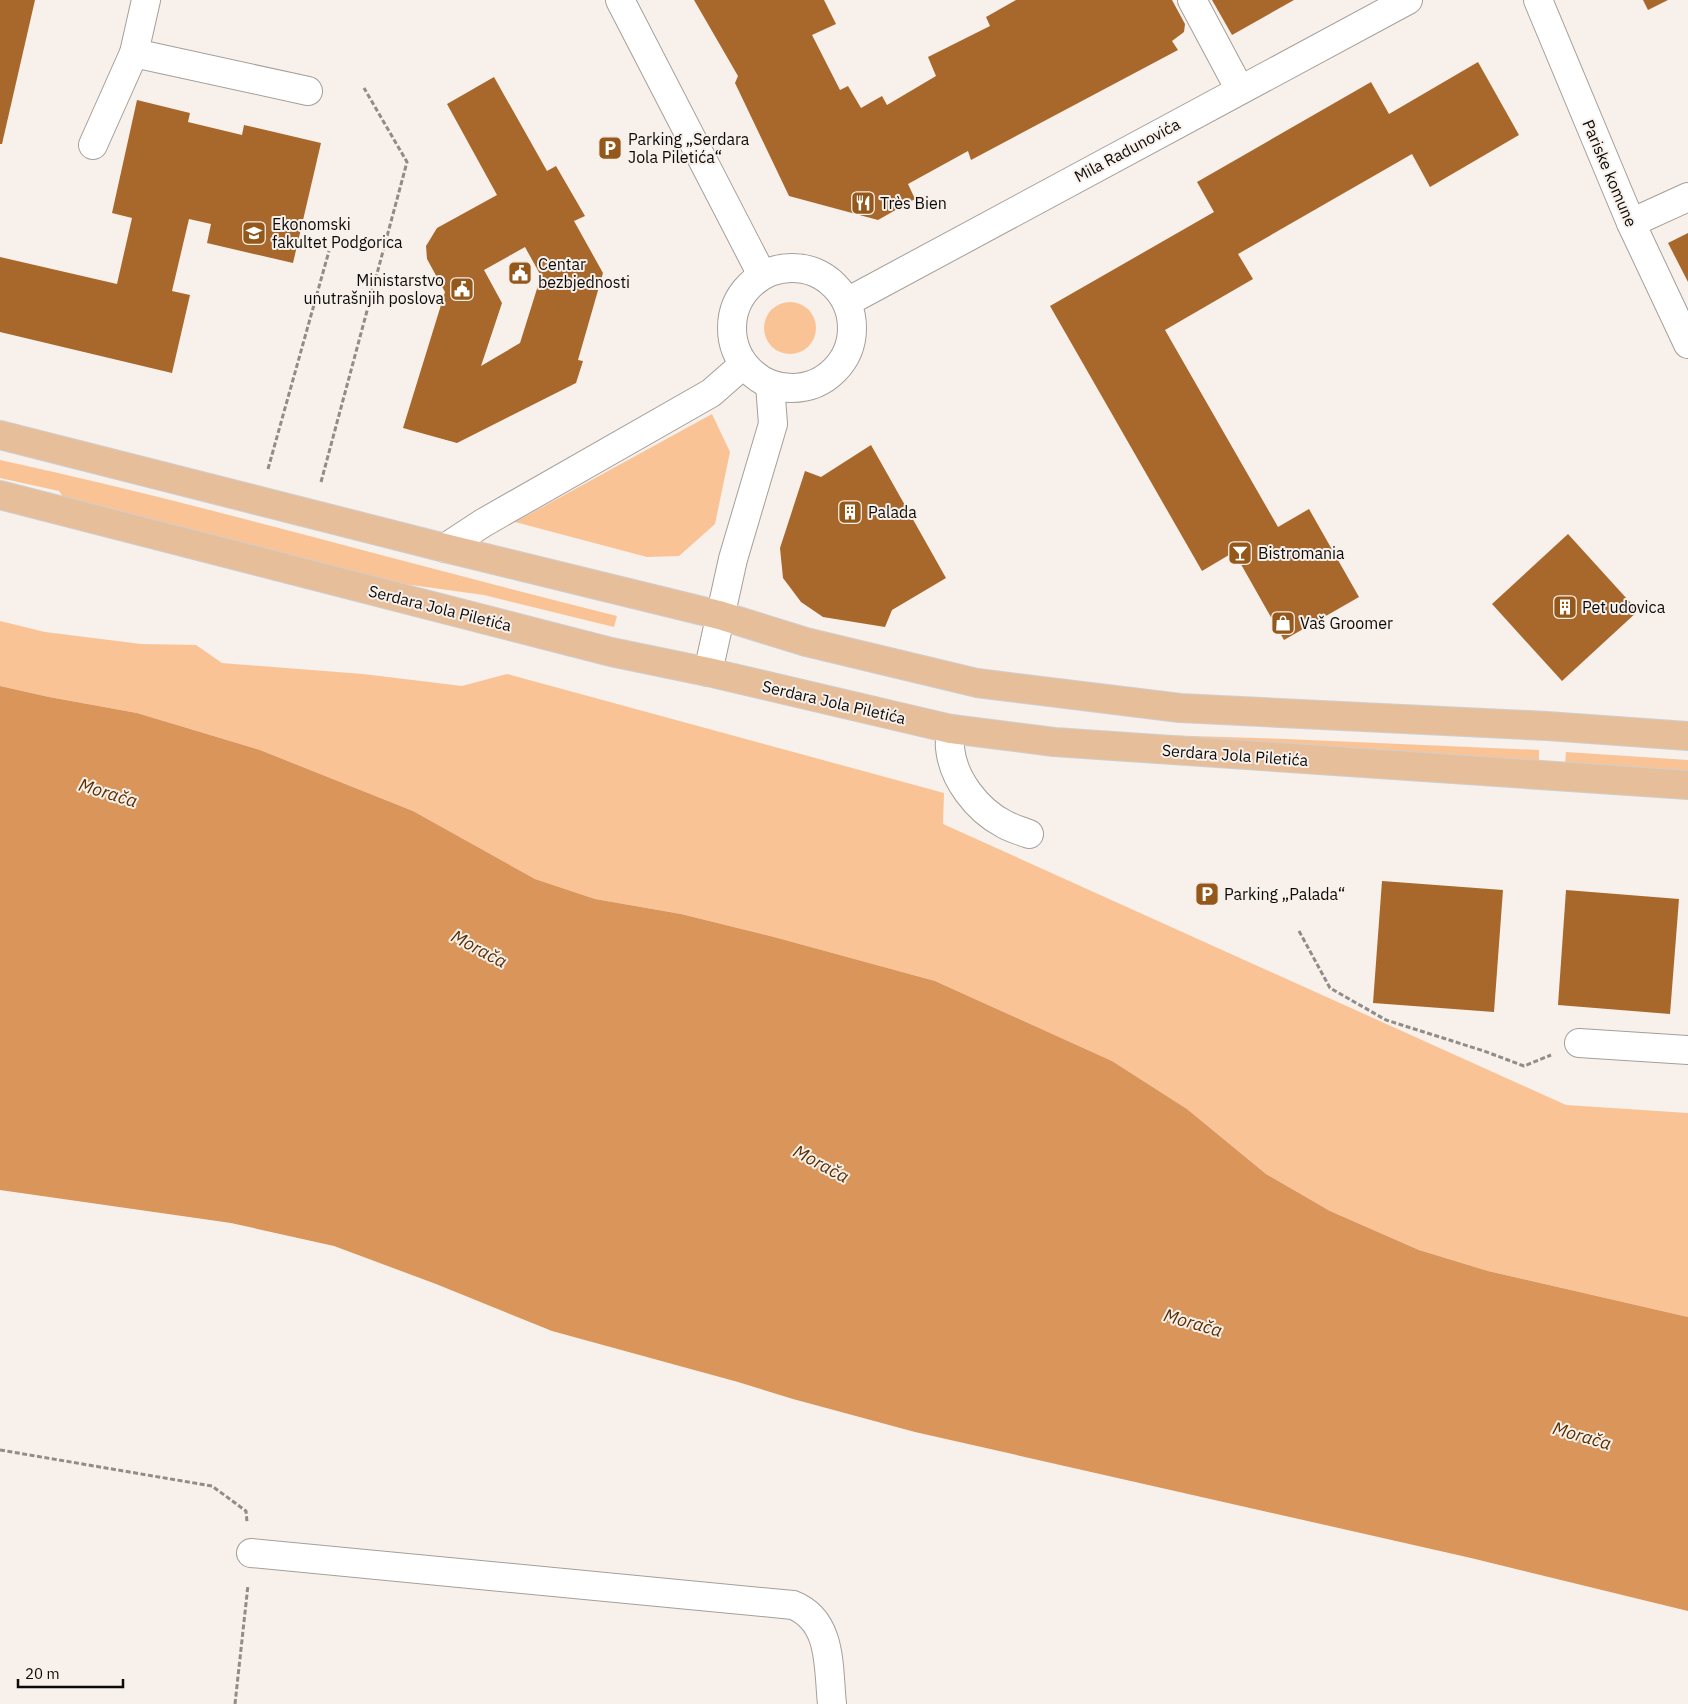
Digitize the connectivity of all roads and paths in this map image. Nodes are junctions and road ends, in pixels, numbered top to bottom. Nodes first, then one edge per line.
1 (146, 0) edge
2 (620, 0) edge
3 (1192, 0) edge
4 (1408, 0) edge
5 (1538, 0) edge
6 (134, 53) junction
7 (364, 88) dead end
8 (1240, 90) junction
9 (308, 91) dead end
10 (93, 145) dead end
11 (1688, 197) edge
12 (1631, 223) junction
13 (329, 251) dead end
14 (762, 275) junction
15 (847, 302) junction
16 (1688, 344) edge
17 (743, 365) junction
18 (770, 384) junction
19 (0, 435) edge
20 (268, 470) dead end
21 (321, 482) dead end
22 (0, 495) edge
23 (445, 548) junction
24 (719, 615) junction
25 (708, 672) junction
26 (951, 729) junction
27 (1688, 736) edge
28 (1688, 785) edge
29 (1029, 834) dead end
30 (1299, 931) dead end
31 (1578, 1043) joint
32 (1688, 1050) edge
33 (0, 1450) edge
34 (251, 1553) junction
35 (235, 1704) edge
36 (832, 1704) edge

1 - 6 street
2 - 14 street
3 - 8 street
4 - 8 street, Mila Radunovića
5 - 12 street, Pariske komune
6 - 9 street
6 - 10 street
7 - 21 path
8 - 15 street, Mila Radunovića
11 - 12 street
12 - 16 street, Pariske komune
13 - 20 path
14 - 15 street
14 - 17 street
15 - 18 street
17 - 18 street
17 - 23 street
18 - 24 street
19 - 23 main road
22 - 25 main road, Serdara Jola Piletića
23 - 24 main road
24 - 25 street
24 - 27 main road
25 - 26 main road, Serdara Jola Piletića
26 - 28 main road, Serdara Jola Piletića
26 - 29 street
30 - 31 path
31 - 32 street
33 - 34 path
34 - 35 path
34 - 36 street

